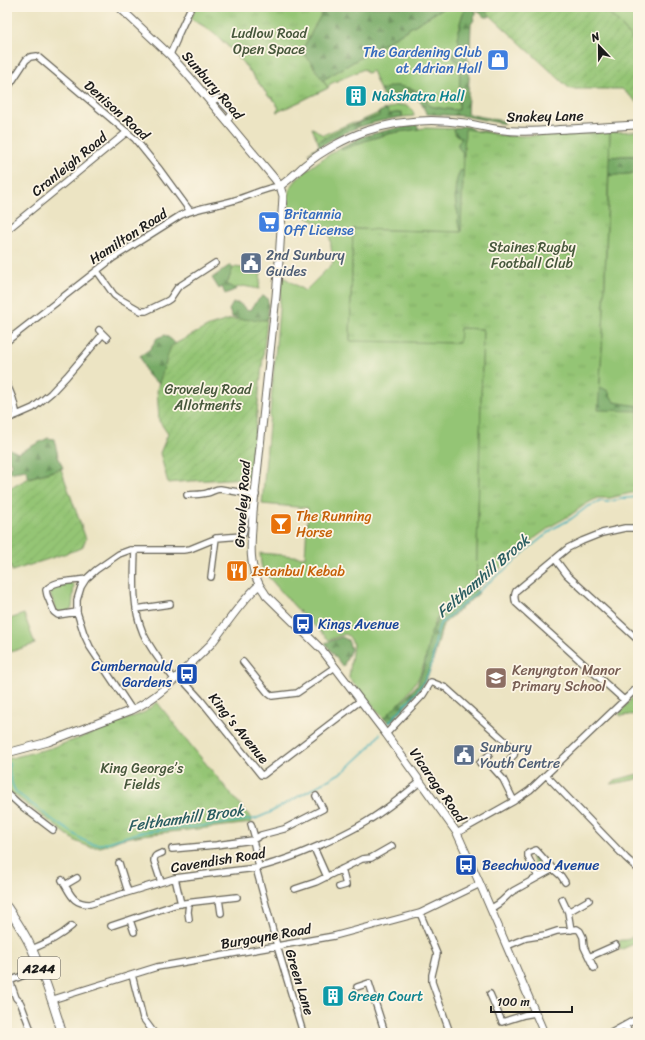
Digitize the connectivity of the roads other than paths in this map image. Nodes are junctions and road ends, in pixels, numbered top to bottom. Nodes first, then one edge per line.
1 (119, 7) edge
2 (191, 7) edge
3 (170, 55) junction
4 (7, 90) edge
5 (638, 125) edge
6 (127, 132) junction
7 (280, 186) junction
8 (190, 211) junction
9 (7, 230) edge
10 (215, 263) dead end
11 (97, 271) junction
12 (103, 334) dead end
13 (7, 341) edge
14 (7, 384) edge
15 (17, 414) junction
16 (7, 419) edge
17 (187, 495) dead end
18 (256, 495) junction
19 (253, 512) junction
20 (638, 528) edge
21 (216, 538) junction
22 (135, 550) junction
23 (555, 559) junction
24 (88, 577) junction
25 (211, 577) dead end
26 (259, 585) junction
27 (170, 604) dead end
28 (136, 609) junction
29 (77, 612) junction
30 (638, 640) edge
31 (243, 662) dead end
32 (335, 667) junction
33 (177, 678) junction
34 (638, 688) edge
35 (624, 700) junction
36 (360, 701) junction
37 (132, 710) junction
38 (386, 734) junction
39 (7, 753) edge
40 (485, 759) dead end
41 (497, 772) junction
42 (546, 775) junction
43 (420, 782) junction
44 (7, 793) edge
45 (316, 796) dead end
46 (514, 801) junction
47 (251, 824) dead end
48 (53, 830) dead end
49 (457, 833) junction
50 (254, 839) junction
51 (392, 846) dead end
52 (314, 848) junction
53 (172, 849) dead end
54 (162, 853) dead end
55 (119, 863) dead end
56 (258, 867) junction
57 (342, 869) junction
58 (553, 869) junction
59 (638, 869) edge
60 (327, 877) junction
61 (538, 877) junction
62 (77, 878) dead end
63 (176, 878) junction
64 (161, 882) junction
65 (565, 882) dead end
66 (480, 884) junction
67 (339, 887) dead end
68 (294, 889) dead end
69 (128, 892) junction
70 (237, 897) dead end
71 (219, 899) junction
72 (562, 899) dead end
73 (589, 900) dead end
74 (188, 903) junction
75 (181, 904) junction
76 (7, 907) edge
77 (491, 908) junction
78 (420, 912) junction
79 (568, 912) junction
80 (221, 913) dead end
81 (189, 919) dead end
82 (130, 920) junction
83 (72, 926) dead end
84 (111, 926) dead end
85 (572, 930) junction
86 (134, 932) dead end
87 (616, 945) dead end
88 (277, 946) junction
89 (507, 946) junction
90 (32, 949) junction
91 (589, 957) junction
92 (594, 968) dead end
93 (39, 969) junction
94 (132, 975) junction
95 (8, 982) edge
96 (357, 987) dead end
97 (490, 994) dead end
98 (51, 1000) junction
99 (535, 1013) junction
100 (638, 1018) edge
101 (626, 1025) junction
102 (32, 1033) edge
103 (62, 1033) edge
104 (154, 1033) edge
105 (303, 1033) edge
106 (384, 1033) edge
107 (450, 1033) edge
108 (544, 1033) edge
109 (611, 1033) edge
110 (630, 1033) edge

1 - 3 street, Sunbury Road
2 - 3 street
3 - 7 street, Sunbury Road
4 - 6 street, Denison Road
5 - 7 street, Snakey Lane
6 - 8 street, Denison Road
6 - 9 street, Cranleigh Road
7 - 8 street, Hamilton Road
7 - 18 street, Groveley Road
8 - 11 street, Hamilton Road
10 - 11 street
11 - 13 street, Hamilton Road
12 - 15 street
14 - 15 street
15 - 16 street
17 - 18 street
18 - 19 street, Groveley Road
19 - 21 street
19 - 26 street, Groveley Road
20 - 23 street
21 - 22 street
21 - 25 street
22 - 24 street
22 - 28 street
23 - 30 street
23 - 35 street
24 - 29 street
24 - 29 street
26 - 32 street, Vicarage Road
26 - 33 street
27 - 28 street
28 - 33 street
29 - 37 street
31 - 32 street
32 - 36 street, Vicarage Road
33 - 36 street, King's Avenue
33 - 37 street
34 - 35 street
35 - 42 street
36 - 38 street, Vicarage Road
37 - 39 street
38 - 41 street
38 - 43 street, Vicarage Road
40 - 41 street
41 - 46 street
42 - 46 street
42 - 59 street
43 - 49 street, Vicarage Road
43 - 52 street, Cavendish Road
44 - 48 street
45 - 50 street
46 - 49 street
47 - 50 street, Green Lane
49 - 66 street, Vicarage Road
50 - 53 street
50 - 56 street, Green Lane
51 - 57 street
52 - 56 street, Cavendish Road
52 - 60 street
54 - 64 street
55 - 69 street
56 - 63 street, Cavendish Road
56 - 88 street, Green Lane
57 - 60 street
57 - 67 street
58 - 61 street
58 - 61 street
58 - 65 street
60 - 68 street
61 - 77 street
62 - 69 street, Cavendish Road
63 - 64 street, Cavendish Road
63 - 75 street
64 - 69 street, Cavendish Road
66 - 77 street, Vicarage Road
66 - 78 street, Burgoyne Road
70 - 71 street
71 - 74 street
71 - 80 street
72 - 79 street
73 - 79 street
74 - 75 street
74 - 81 street
75 - 82 street
76 - 90 main road, A244
77 - 89 street, Vicarage Road
78 - 88 street, Burgoyne Road
78 - 107 street
79 - 85 street
82 - 84 street
82 - 86 street
83 - 90 street
85 - 89 street
85 - 91 street
87 - 91 street
88 - 94 street, Burgoyne Road
88 - 105 street, Green Lane
89 - 99 street, Vicarage Road
90 - 93 main road, A244
91 - 92 street
93 - 95 street
93 - 98 main road, A244
94 - 98 street, Burgoyne Road
94 - 104 street
95 - 102 street
96 - 106 street
97 - 99 street
98 - 103 main road, A244
99 - 108 street, Vicarage Road
100 - 101 street
101 - 109 street
101 - 110 street

